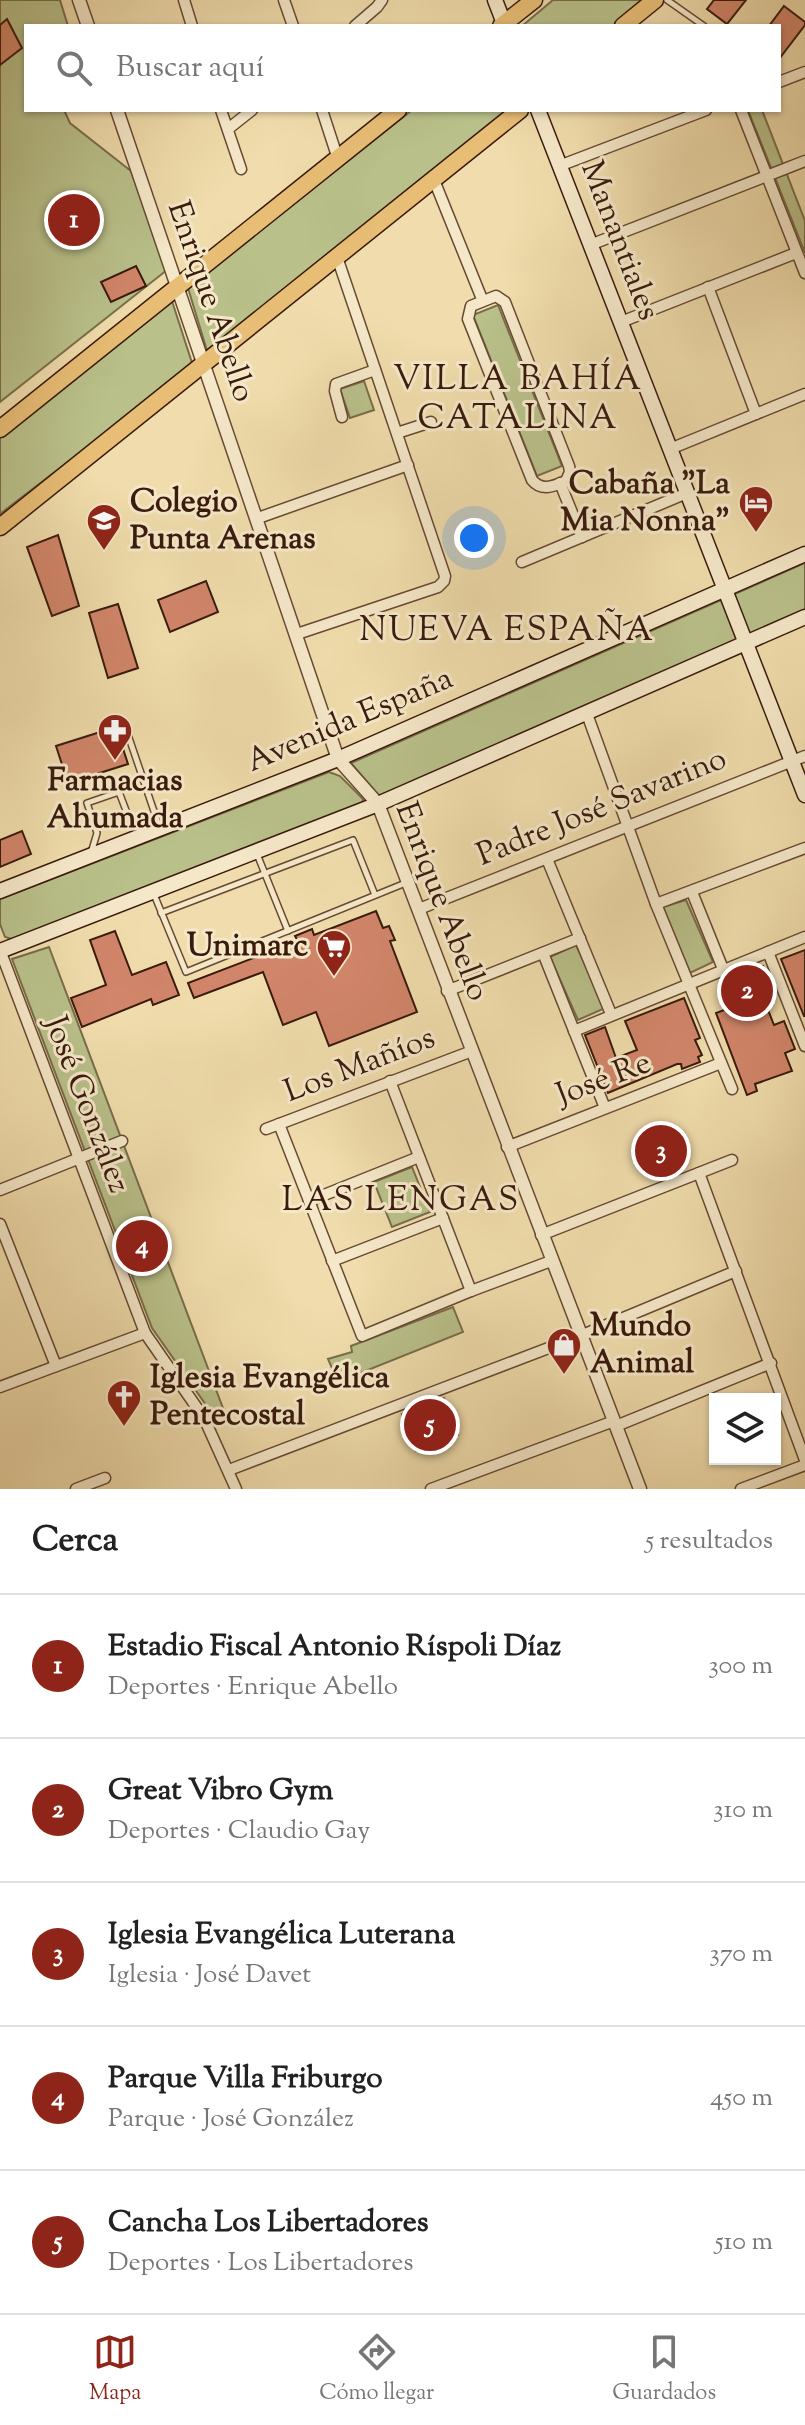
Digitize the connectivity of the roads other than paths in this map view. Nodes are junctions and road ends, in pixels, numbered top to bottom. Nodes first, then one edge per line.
1 (79, 0) edge
2 (184, 0) edge
3 (284, 0) edge
4 (382, 0) edge
5 (495, 0) edge
6 (534, 0) edge
7 (655, 0) edge
8 (667, 0) edge
9 (87, 24) edge
10 (191, 24) edge
11 (292, 24) edge
12 (357, 24) edge
13 (503, 24) edge
14 (504, 24) edge
15 (625, 24) edge
16 (701, 24) edge
17 (805, 72) edge
18 (781, 81) edge
19 (118, 112) edge
20 (222, 112) edge
21 (249, 112) edge
22 (323, 112) edge
23 (396, 112) edge
24 (518, 112) edge
25 (539, 112) edge
26 (701, 112) edge
27 (742, 112) edge
28 (228, 129) junction
29 (338, 159) junction
30 (805, 161) edge
31 (559, 166) junction
32 (241, 169) dead end
33 (767, 176) junction
34 (434, 180) junction
35 (590, 245) junction
36 (796, 253) junction
37 (337, 257) junction
38 (805, 273) edge
39 (178, 287) junction
40 (708, 287) junction
41 (482, 299) junction
42 (621, 322) junction
43 (205, 365) junction
44 (375, 370) junction
45 (805, 394) edge
46 (756, 414) junction
47 (342, 417) dead end
48 (431, 422) dead end
49 (0, 429) edge
50 (397, 433) junction
51 (670, 449) junction
52 (408, 465) junction
53 (560, 483) junction
54 (687, 493) junction
55 (258, 518) junction
56 (0, 527) edge
57 (582, 537) junction
58 (805, 554) edge
59 (522, 562) dead end
60 (725, 590) junction
61 (805, 617) edge
62 (297, 634) junction
63 (746, 644) junction
64 (587, 714) junction
65 (126, 729) dead end
66 (798, 758) edge
67 (338, 759) junction
68 (805, 795) edge
69 (378, 804) junction
70 (627, 826) junction
71 (156, 831) junction
72 (805, 848) edge
73 (256, 852) junction
74 (90, 856) junction
75 (547, 859) junction
76 (265, 873) junction
77 (408, 882) junction
78 (0, 891) edge
79 (153, 892) junction
80 (692, 892) junction
81 (375, 895) junction
82 (656, 904) junction
83 (419, 909) junction
84 (161, 913) junction
85 (288, 931) junction
86 (805, 937) edge
87 (580, 938) junction
88 (0, 951) edge
89 (768, 952) junction
90 (543, 953) junction
91 (723, 969) junction
92 (688, 983) junction
93 (447, 991) junction
94 (611, 1014) junction
95 (574, 1031) junction
96 (805, 1046) edge
97 (472, 1051) junction
98 (721, 1063) junction
99 (390, 1081) junction
100 (732, 1089) dead end
101 (605, 1108) junction
102 (279, 1124) junction
103 (266, 1129) dead end
104 (122, 1141) dead end
105 (507, 1147) junction
106 (419, 1157) junction
107 (77, 1159) junction
108 (732, 1160) dead end
109 (699, 1173) junction
110 (0, 1190) edge
111 (309, 1201) junction
112 (443, 1218) junction
113 (0, 1224) edge
114 (541, 1235) junction
115 (332, 1261) junction
116 (551, 1261) junction
117 (736, 1271) junction
118 (471, 1291) junction
119 (145, 1333) junction
120 (580, 1336) junction
121 (771, 1363) junction
122 (56, 1366) junction
123 (0, 1387) edge
124 (615, 1424) junction
125 (805, 1462) edge
126 (229, 1470) junction
127 (105, 1478) dead end
128 (76, 1489) edge
129 (236, 1489) edge
130 (431, 1489) edge
131 (640, 1489) edge
132 (741, 1489) edge

1 - 9 street
2 - 10 street
3 - 11 street
4 - 12 street
5 - 13 main road
6 - 14 main road
7 - 15 main road
8 - 16 lane
17 - 18 street
19 - 39 street, Enrique Abello
20 - 28 street
21 - 28 street
22 - 29 street
23 - 29 main road
24 - 34 main road
25 - 31 main road, Manantiales
26 - 31 street
27 - 33 street
28 - 32 street
29 - 39 main road
30 - 33 street
31 - 35 main road, Manantiales
33 - 35 street
33 - 36 street
34 - 37 main road
34 - 41 street
35 - 42 main road, Manantiales
36 - 38 street
36 - 40 street
37 - 43 main road
37 - 44 street
39 - 43 street, Enrique Abello
39 - 49 main road
40 - 42 street
40 - 46 street
41 - 53 street
41 - 53 street
42 - 51 main road, Manantiales
43 - 55 street, Enrique Abello
43 - 56 main road
44 - 47 street
44 - 50 street
45 - 46 street
46 - 51 street
48 - 50 street
50 - 52 street
51 - 54 main road, Manantiales
52 - 55 street
52 - 62 street
53 - 57 street
54 - 57 street
54 - 60 main road, Manantiales
55 - 62 street, Enrique Abello
57 - 59 street
58 - 60 main road, Avenida España
60 - 63 main road, Manantiales
60 - 67 main road, Avenida España
61 - 63 main road
62 - 67 street, Enrique Abello
63 - 64 main road
63 - 66 main road, Manantiales
64 - 69 main road
64 - 70 street
65 - 71 lane
66 - 68 main road, Manantiales
66 - 70 street, Padre José Savarino
67 - 69 street, Enrique Abello
67 - 71 main road, Avenida España
69 - 73 main road
69 - 77 street, Enrique Abello
70 - 75 street, Padre José Savarino
70 - 82 street
71 - 74 main road, Avenida España
71 - 74 lane
72 - 80 street
73 - 76 lane
73 - 79 main road
74 - 78 main road, Avenida España
75 - 83 street, Padre José Savarino
75 - 87 street
76 - 81 lane
76 - 84 lane
76 - 85 lane
77 - 81 lane
77 - 83 street, Enrique Abello
79 - 84 lane
79 - 88 main road
80 - 82 street
80 - 91 street
81 - 85 lane
82 - 92 street
83 - 93 street, Enrique Abello
84 - 85 lane
86 - 89 street
87 - 90 street
87 - 94 street
88 - 107 street, José González
89 - 91 street
89 - 96 street
90 - 93 street
90 - 95 street
91 - 92 street
92 - 94 street
92 - 98 street
93 - 97 street, Enrique Abello
94 - 95 street
95 - 101 street
97 - 99 street, Los Mañíos
97 - 105 street, Enrique Abello
98 - 100 street
98 - 101 street, José Re
99 - 102 street, Los Mañíos
99 - 106 street
101 - 105 street, José Re
102 - 103 street, Los Mañíos
102 - 111 street
104 - 107 street
105 - 114 street, Enrique Abello
106 - 111 street
106 - 112 street
107 - 110 street
107 - 119 street, José González
108 - 109 street
109 - 114 street
109 - 117 street
111 - 115 street
112 - 115 street
112 - 118 street
113 - 122 street
114 - 116 street, Enrique Abello
115 - 118 street
116 - 118 street
116 - 120 street, Enrique Abello
117 - 120 street
117 - 121 street
119 - 122 street
119 - 126 street, José González
120 - 124 street, Enrique Abello
120 - 126 street
121 - 124 street
121 - 125 street
122 - 123 street
124 - 130 street
124 - 131 street, Enrique Abello
125 - 132 street
126 - 129 street, José González
127 - 128 street

